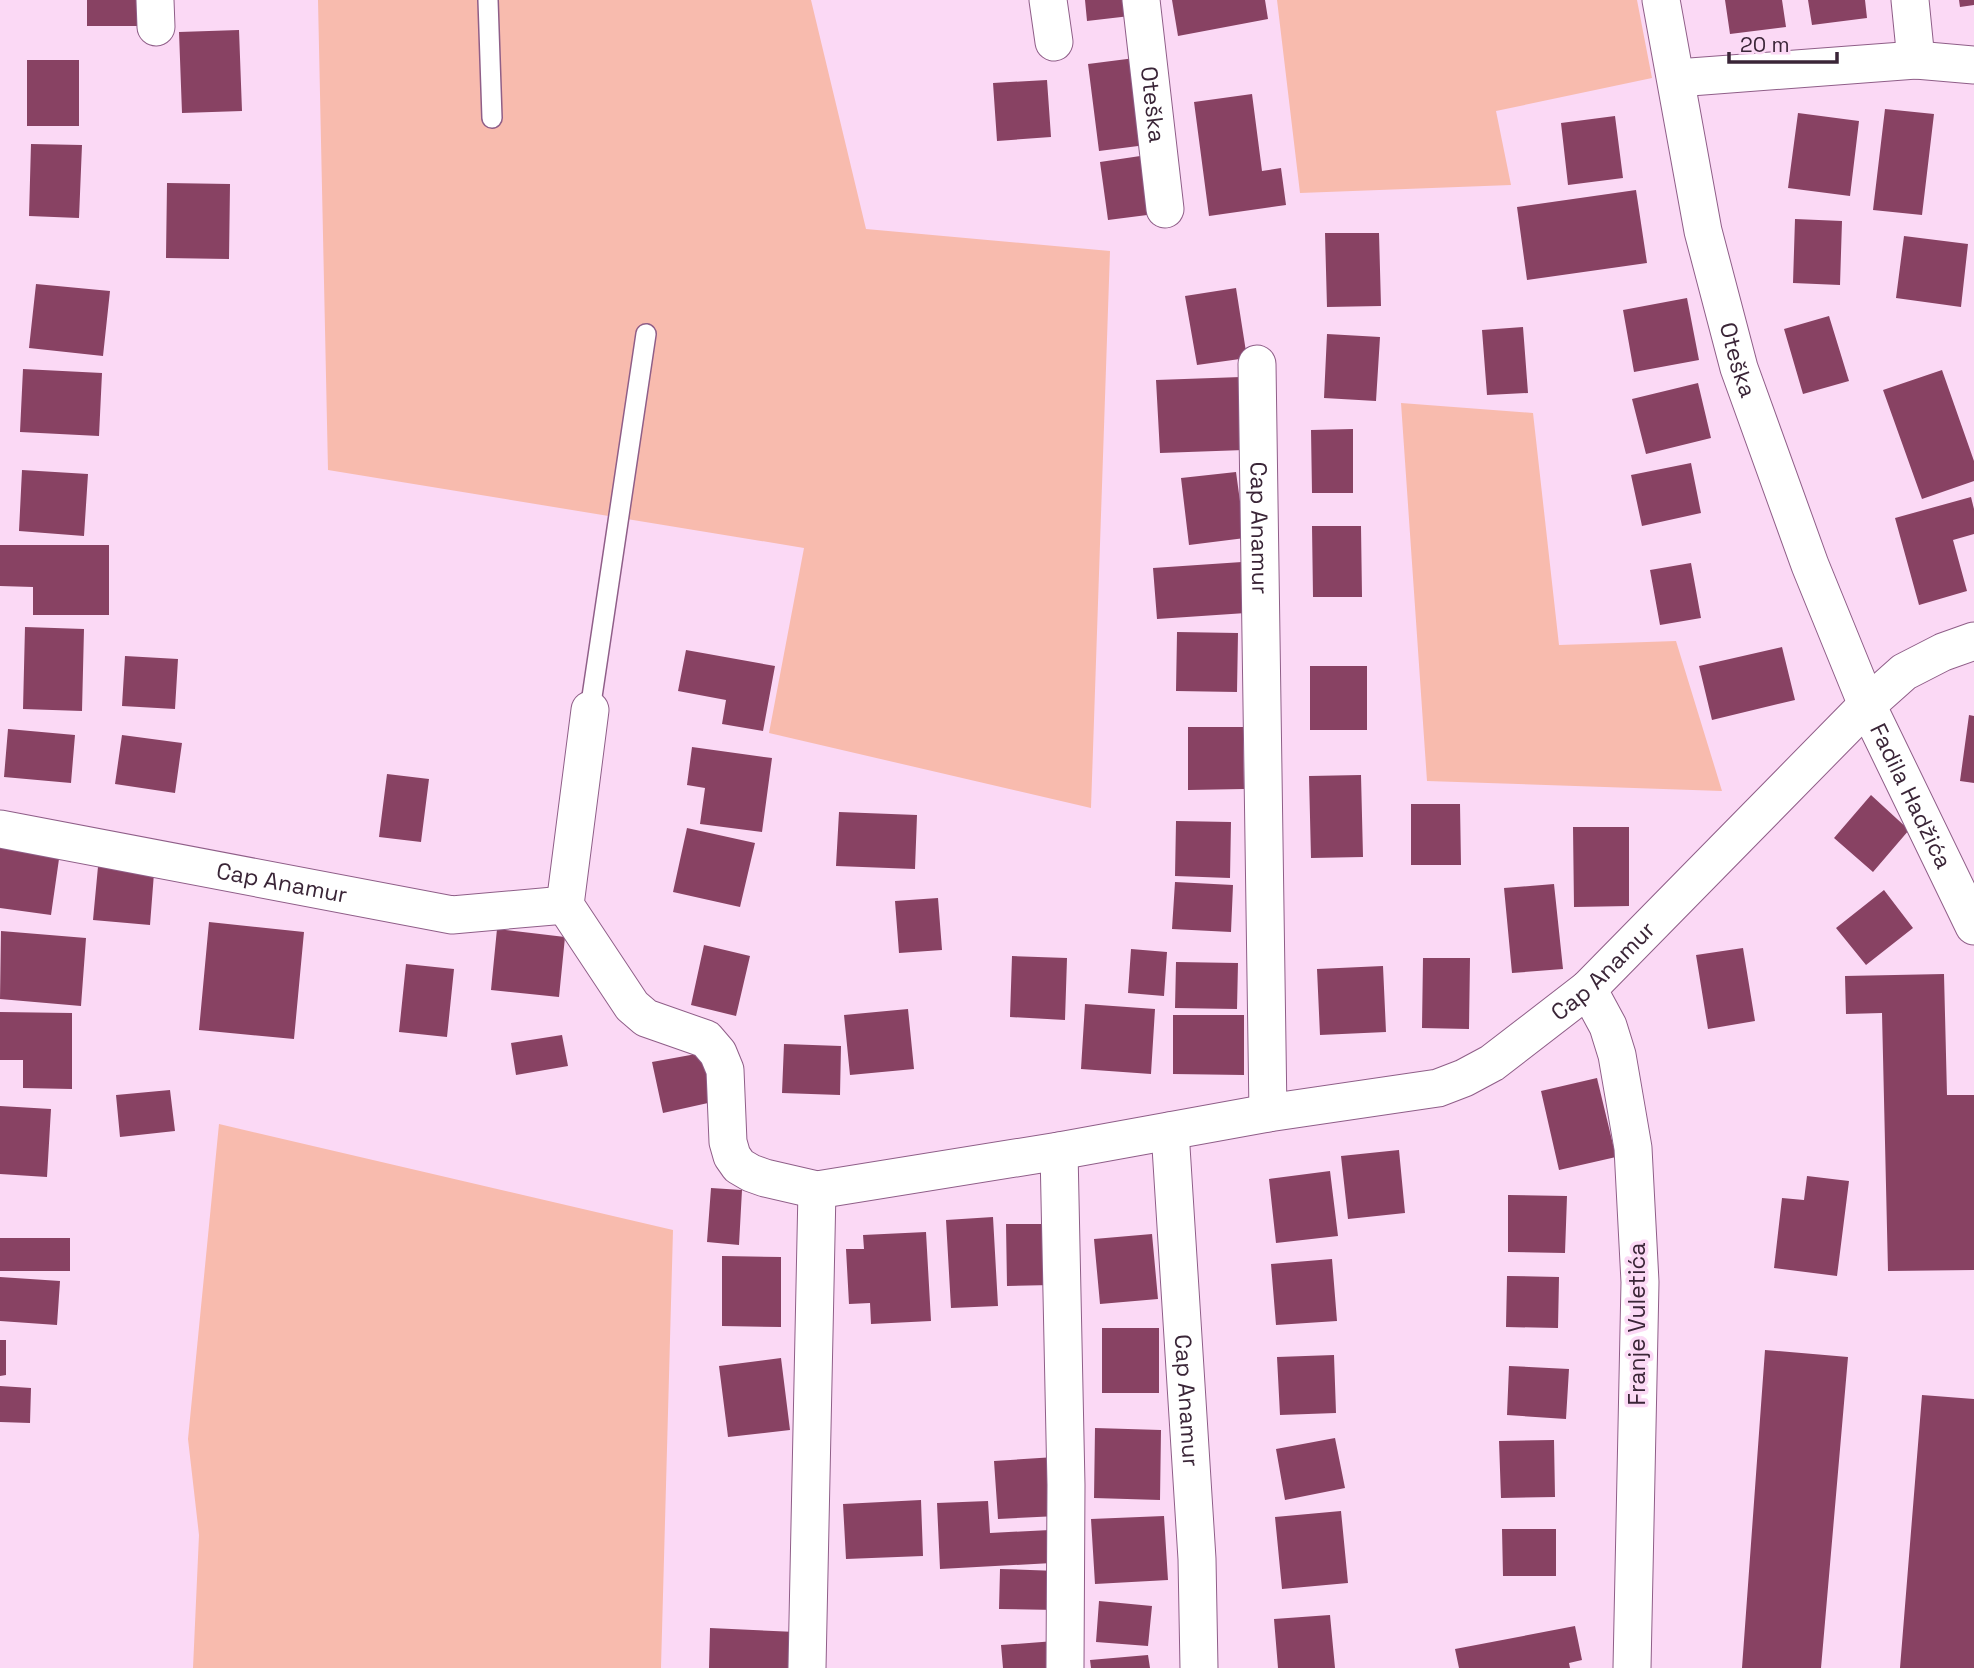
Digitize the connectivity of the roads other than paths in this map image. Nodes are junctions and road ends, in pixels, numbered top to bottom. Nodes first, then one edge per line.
1 (488, 0) edge
2 (1048, 0) edge
3 (1141, 0) edge
4 (1661, 0) edge
5 (1910, 0) edge
6 (1054, 42) dead end
7 (1916, 60) junction
8 (1974, 65) edge
9 (1677, 78) junction
10 (492, 118) dead end
11 (1165, 209) dead end
12 (646, 334) dead end
13 (1257, 364) dead end
14 (1974, 641) edge
15 (1867, 705) junction
16 (590, 710) joint
17 (0, 829) edge
18 (565, 905) junction
19 (1973, 921) edge
20 (1588, 989) junction
21 (1268, 1113) junction
22 (1170, 1131) junction
23 (1059, 1151) junction
24 (817, 1190) junction
25 (807, 1668) edge
26 (1065, 1668) edge
27 (1199, 1668) edge
28 (1632, 1668) edge

1 - 10 lane
2 - 6 street
3 - 11 street, Oteška
4 - 9 street, Oteška
5 - 7 street
7 - 8 street
7 - 9 street
9 - 15 street, Oteška
12 - 16 lane
13 - 21 street, Cap Anamur
14 - 15 street, Cap Anamur
15 - 19 street, Fadila Hadžića
15 - 20 street, Cap Anamur
16 - 18 street
17 - 18 street, Cap Anamur
18 - 24 street, Cap Anamur
20 - 21 street, Cap Anamur
20 - 28 street, Franje Vuletića
21 - 22 street, Cap Anamur
22 - 23 street, Cap Anamur
22 - 27 street, Cap Anamur
23 - 24 street, Cap Anamur
23 - 26 street
24 - 25 street

